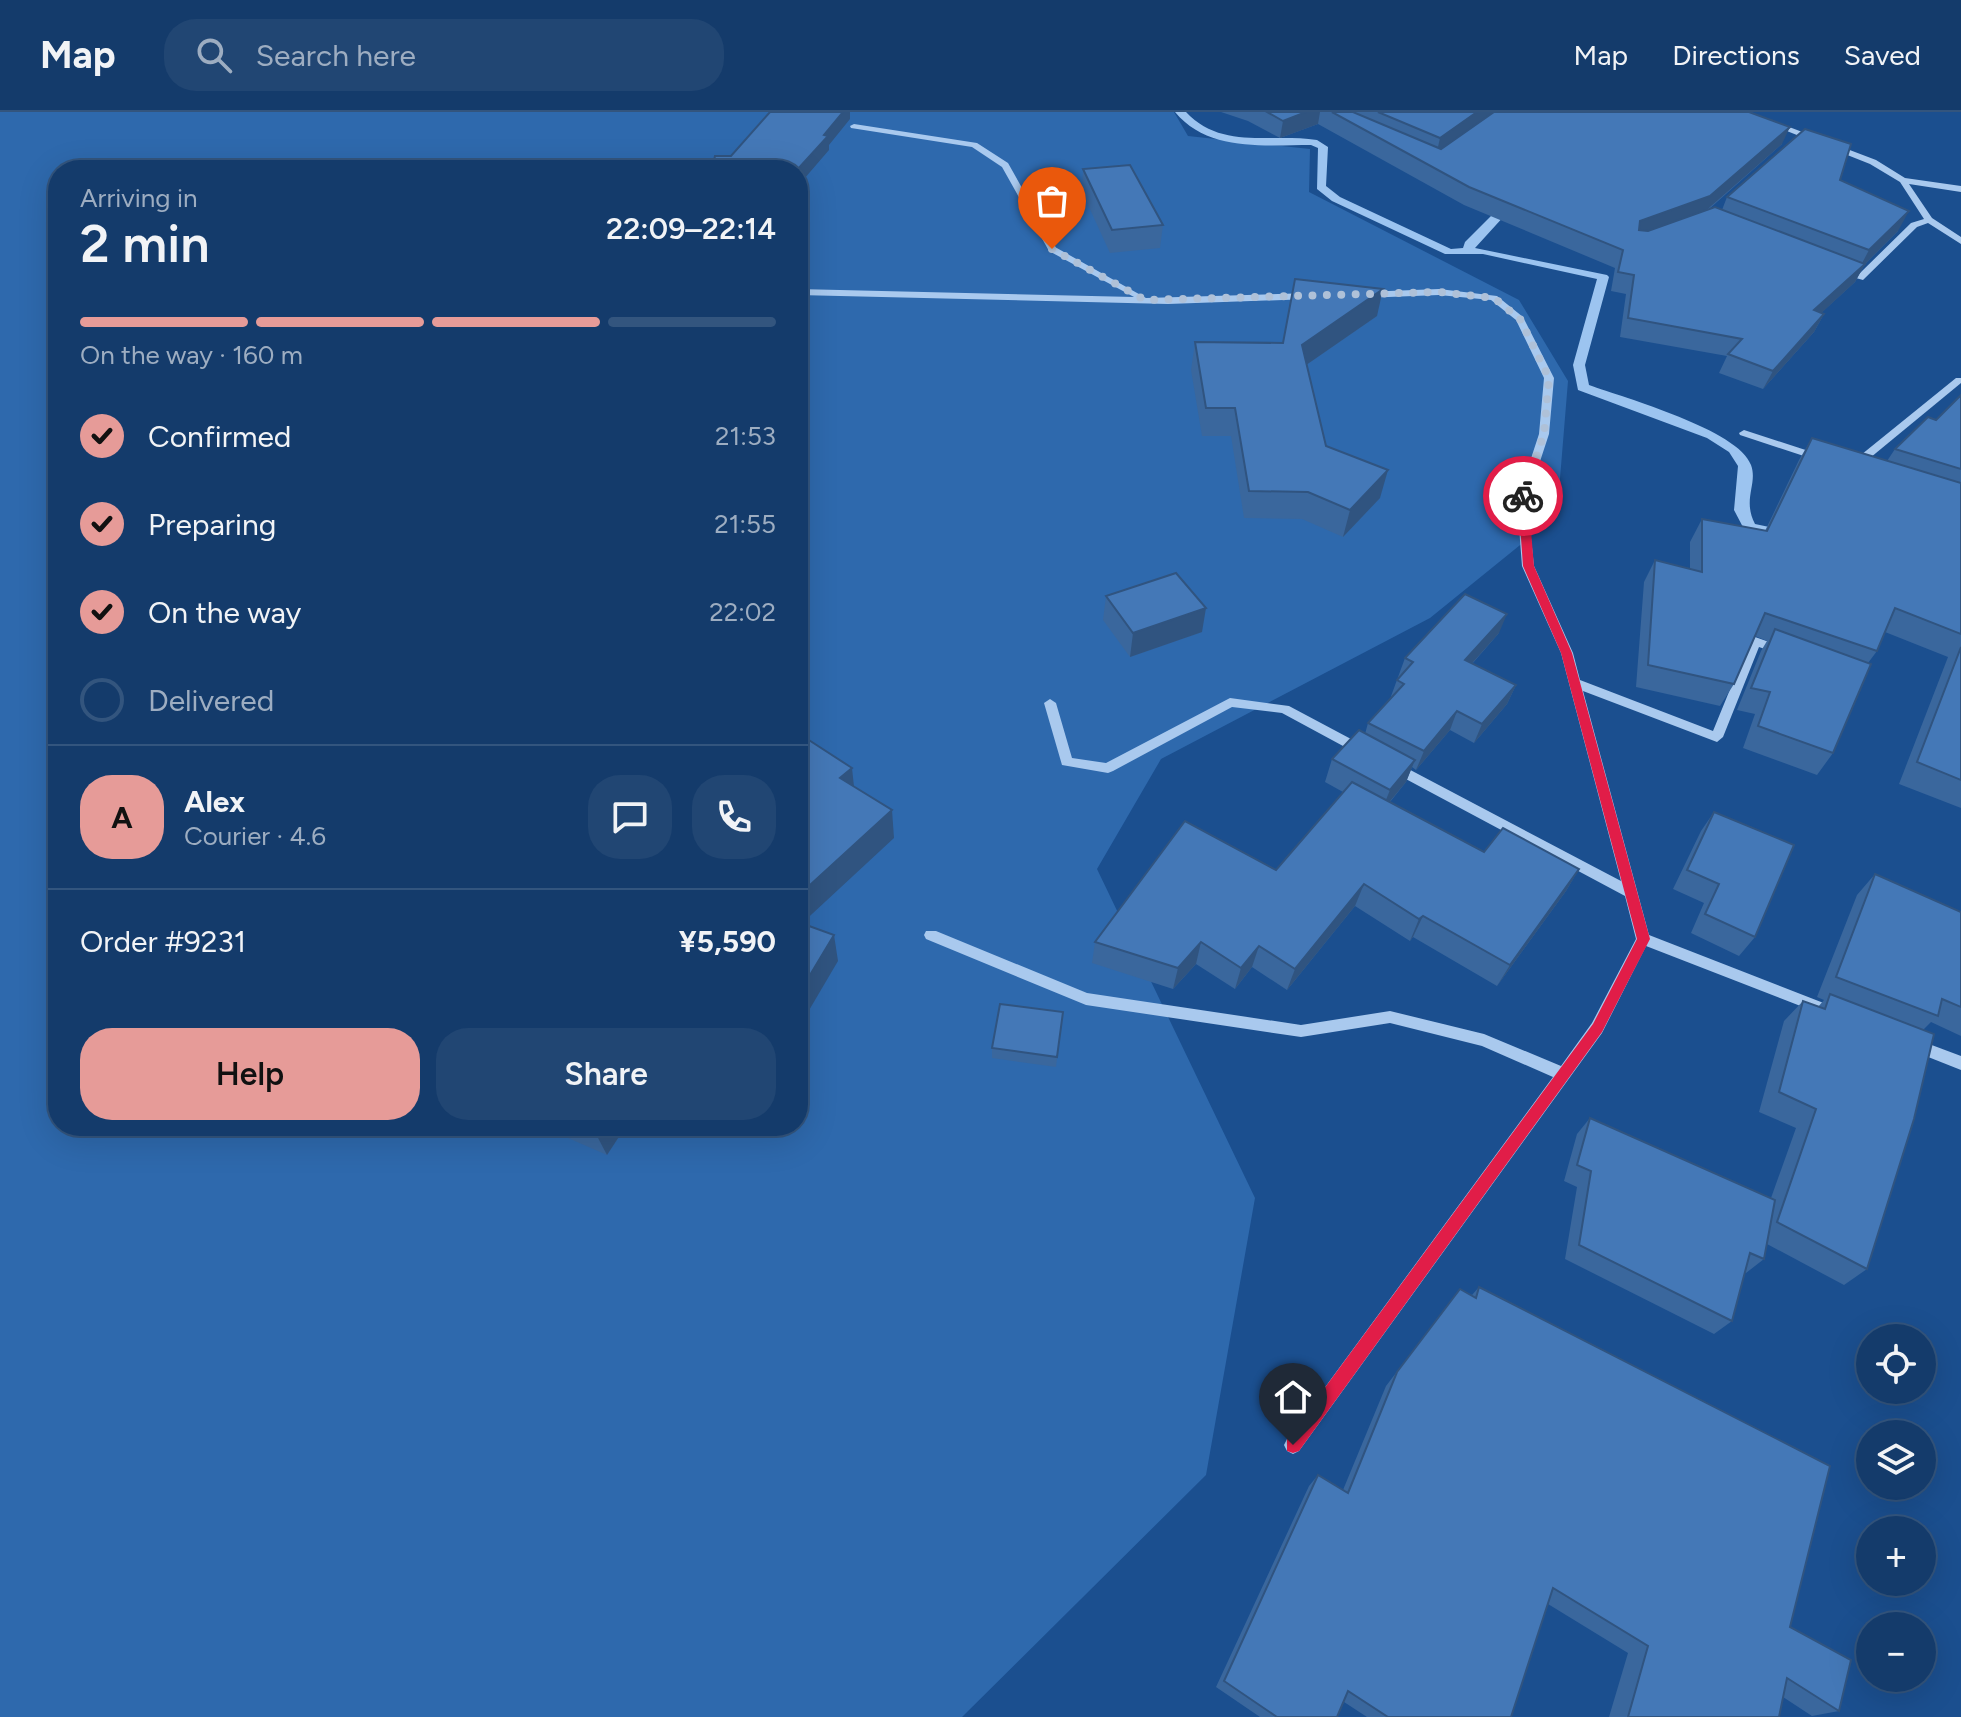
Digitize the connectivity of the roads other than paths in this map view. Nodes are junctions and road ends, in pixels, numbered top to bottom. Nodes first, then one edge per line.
1 (1743, 112) edge
2 (854, 126) dead end
3 (1802, 135) junction
4 (1790, 145) edge
5 (1903, 180) junction
6 (1961, 189) edge
7 (1929, 220) junction
8 (1961, 241) edge
9 (1832, 268) edge
10 (808, 292) edge
11 (1343, 295) edge
12 (1328, 296) edge
13 (1145, 300) junction
14 (1959, 380) edge
15 (1744, 433) dead end
16 (1852, 468) junction
17 (1865, 472) edge
18 (1797, 657) edge
19 (1575, 683) junction
20 (1050, 703) dead end
21 (1368, 753) edge
22 (1382, 761) edge
23 (1630, 892) junction
24 (931, 935) dead end
25 (1643, 939) junction
26 (1846, 1017) edge
27 (1903, 1040) edge
28 (1961, 1063) edge
29 (1563, 1074) junction
30 (1293, 1445) dead end

1 - 3 street
2 - 13 street
3 - 4 street
3 - 5 street
5 - 6 street
5 - 7 street
7 - 8 street
7 - 9 street
10 - 13 street
11 - 19 street
12 - 13 street
14 - 16 street
15 - 16 street
16 - 17 street
18 - 19 street
19 - 23 street
20 - 21 street
22 - 23 street
23 - 25 street
24 - 29 street
25 - 26 street
25 - 29 street
27 - 28 street
29 - 30 street

